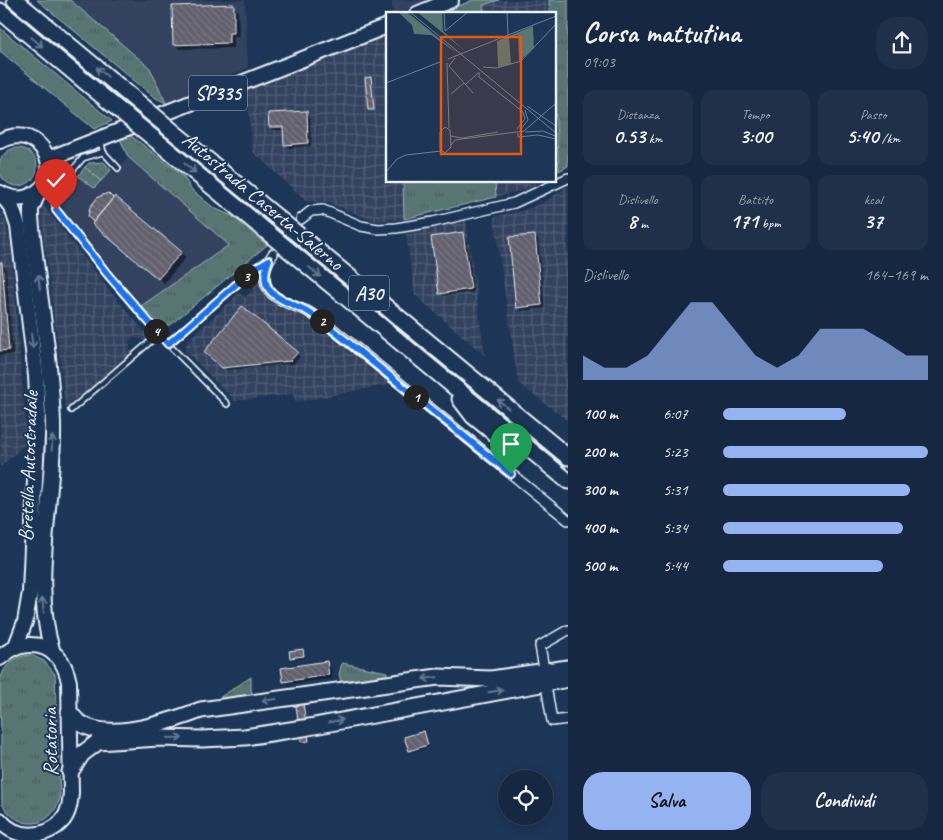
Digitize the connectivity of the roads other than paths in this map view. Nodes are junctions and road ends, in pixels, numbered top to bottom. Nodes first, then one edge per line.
1 (15, 0) edge
2 (451, 0) edge
3 (0, 11) edge
4 (422, 12) edge
5 (386, 26) edge
6 (0, 141) edge
7 (102, 145) junction
8 (48, 159) junction
9 (118, 168) dead end
10 (568, 178) edge
11 (39, 191) junction
12 (0, 193) edge
13 (301, 219) tunnel mouth
14 (271, 257) joint
15 (159, 334) junction
16 (168, 344) junction
17 (444, 378) junction
18 (227, 404) dead end
19 (71, 410) dead end
20 (568, 457) edge
21 (568, 481) edge
22 (568, 493) edge
23 (568, 520) edge
24 (568, 630) edge
25 (15, 648) junction
26 (53, 653) junction
27 (0, 658) edge
28 (568, 661) edge
29 (568, 668) edge
30 (547, 677) junction
31 (568, 680) edge
32 (69, 712) junction
33 (568, 719) edge
34 (70, 772) junction
35 (0, 820) edge

20 -> 1 highway, Autostrada Caserta-Salerno / A30, bridge
2 - 4 main road
3 -> 17 highway, Autostrada Caserta-Salerno / A30, bridge
5 - 7 main road, SP335
6 - 8 main road
7 - 8 main road, SP335
7 - 9 lane
7 - 15 lane
8 - 11 main road, Bretella Autostradale
10 - 13 street
11 - 12 main road
26 -> 11 main road, Bretella Autostradale
12 -> 25 main road, Bretella Autostradale
14 - 16 lane
14 - 23 street
15 - 16 lane
15 - 19 lane
16 - 18 lane
17 - 21 highway, Autostrada Caserta-Salerno / A30
17 - 22 highway
24 - 30 street
25 - 26 main road
25 - 27 main road
26 - 32 main road, Rotatoria
28 - 30 highway
29 - 30 highway
30 - 31 highway
30 -> 32 highway
30 - 33 street
34 -> 30 highway
32 - 34 main road, Rotatoria
34 - 35 main road, Rotatoria

